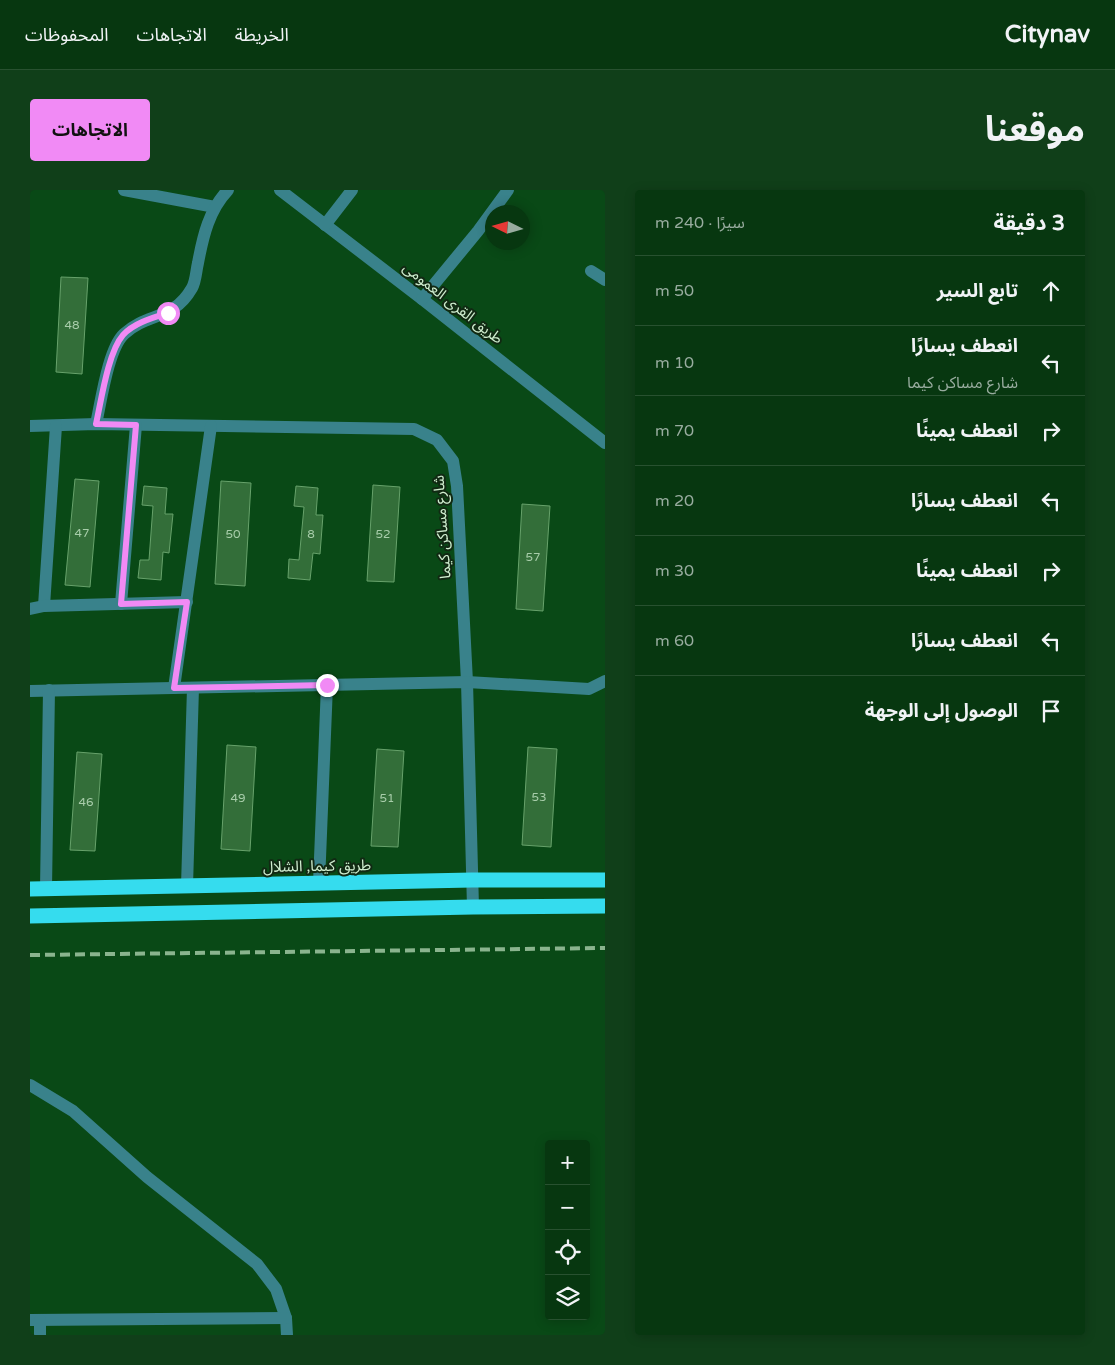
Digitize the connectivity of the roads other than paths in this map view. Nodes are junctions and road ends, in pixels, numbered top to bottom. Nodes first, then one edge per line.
1 (124, 190) edge
2 (228, 190) edge
3 (280, 190) edge
4 (352, 190) edge
5 (508, 190) edge
6 (215, 207) junction
7 (325, 225) junction
8 (591, 271) dead end
9 (605, 280) edge
10 (424, 297) junction
11 (96, 424) junction
12 (136, 425) junction
13 (30, 426) edge
14 (56, 426) junction
15 (211, 426) junction
16 (605, 443) edge
17 (187, 602) junction
18 (121, 604) junction
19 (44, 606) junction
20 (30, 609) edge
21 (605, 681) edge
22 (467, 682) junction
23 (327, 685) junction
24 (174, 688) junction
25 (193, 688) junction
26 (49, 690) junction
27 (30, 691) edge
28 (472, 880) junction
29 (605, 880) edge
30 (318, 883) junction
31 (187, 886) junction
32 (30, 889) edge
33 (46, 889) junction
34 (605, 906) edge
35 (473, 907) junction
36 (30, 916) edge
37 (30, 1085) edge
38 (286, 1318) junction
39 (35, 1320) edge
40 (40, 1335) edge
41 (287, 1335) edge

1 - 6 street
2 - 6 street
3 - 7 street, طريق القرى العمومى
4 - 7 street
5 - 10 street
6 - 11 street
7 - 10 street, طريق القرى العمومى
8 - 9 street
10 - 16 street, طريق القرى العمومى
11 - 12 street, شارع مساكن كيما
11 - 14 street, شارع مساكن كيما
12 - 15 street, شارع مساكن كيما
12 - 18 street
13 - 14 street, شارع مساكن كيما
14 - 19 street
15 - 17 street
15 - 22 street, شارع مساكن كيما
17 - 18 street
17 - 24 street
18 - 19 street
19 - 20 street
21 - 22 street
22 - 23 street
22 - 28 street, شارع مساكن كيما
23 - 25 street
23 - 30 street
24 - 25 street
24 - 26 street
25 - 31 street
26 - 27 street
26 - 33 street
28 - 29 highway, طريق كيما, الشلال
28 - 30 highway, طريق كيما, الشلال
28 - 35 street, شارع مساكن كيما
30 - 31 highway, طريق كيما, الشلال
31 - 33 highway, طريق كيما, الشلال
32 - 33 highway, طريق كيما, الشلال
34 - 35 highway
35 - 36 highway
37 - 38 street
38 - 39 street
38 - 41 street
39 - 40 street

